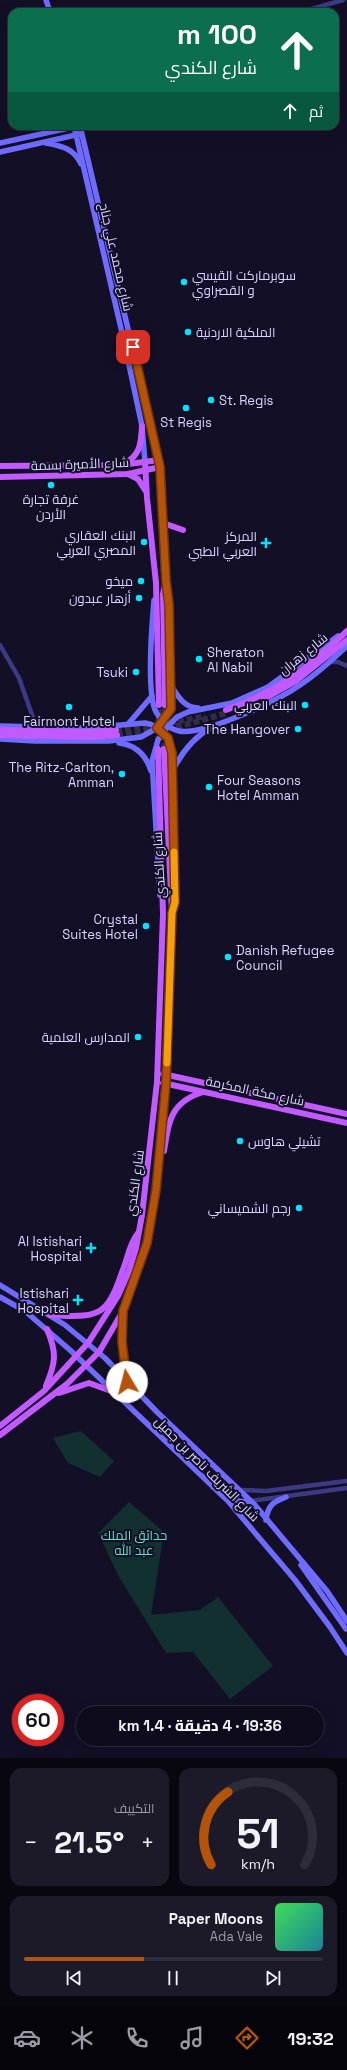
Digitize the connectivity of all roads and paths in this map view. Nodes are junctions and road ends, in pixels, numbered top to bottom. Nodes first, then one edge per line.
1 (343, 0) edge
2 (315, 8) edge
3 (49, 130) edge
4 (60, 130) edge
5 (78, 130) edge
6 (43, 134) junction
7 (79, 134) junction
8 (45, 142) junction
9 (0, 143) edge
10 (0, 152) edge
11 (86, 173) junction
12 (142, 426) junction
13 (145, 462) junction
14 (160, 464) junction
15 (121, 465) junction
16 (0, 466) edge
17 (145, 472) junction
18 (128, 474) junction
19 (0, 477) edge
20 (146, 498) junction
21 (163, 524) junction
22 (183, 530) dead end
23 (166, 581) junction
24 (156, 583) junction
25 (347, 631) edge
26 (347, 640) edge
27 (0, 645) edge
28 (347, 646) edge
29 (330, 662) junction
30 (347, 666) edge
31 (170, 684) junction
32 (152, 696) junction
33 (208, 709) junction
34 (162, 722) junction
35 (129, 723) junction
36 (218, 724) junction
37 (0, 726) edge
38 (36, 726) junction
39 (168, 726) junction
40 (157, 728) junction
41 (0, 730) edge
42 (162, 733) junction
43 (0, 735) edge
44 (0, 739) edge
45 (109, 741) junction
46 (172, 774) junction
47 (153, 781) junction
48 (172, 913) junction
49 (163, 914) junction
50 (158, 1073) junction
51 (167, 1074) junction
52 (157, 1082) junction
53 (166, 1083) junction
54 (205, 1092) junction
55 (347, 1114) edge
56 (347, 1123) edge
57 (158, 1169) junction
58 (138, 1232) junction
59 (0, 1285) edge
60 (0, 1297) edge
61 (123, 1311) junction
62 (50, 1315) junction
63 (47, 1329) junction
64 (88, 1343) junction
65 (99, 1352) junction
66 (77, 1356) junction
67 (86, 1365) junction
68 (127, 1382) junction
69 (112, 1390) junction
70 (44, 1391) junction
71 (52, 1396) junction
72 (0, 1426) edge
73 (0, 1435) edge
74 (347, 1481) edge
75 (213, 1487) junction
76 (347, 1488) edge
77 (240, 1490) junction
78 (286, 1497) junction
79 (250, 1501) junction
80 (266, 1520) junction
81 (296, 1557) junction
82 (347, 1621) edge
83 (346, 1629) dead end
84 (347, 1653) edge

1 - 2 street
3 - 6 main road
4 - 6 main road
5 - 7 main road, شارع محمد علي جناح
6 - 9 main road
7 - 8 main road
7 - 11 main road, شارع محمد علي جناح
7 - 14 main road, شارع محمد علي جناح
8 - 10 main road
8 - 11 main road
11 - 12 main road, شارع محمد علي جناح
12 - 13 main road, شارع محمد علي جناح
12 - 15 main road
13 - 14 main road, شارع الأميرة بسمة
13 - 15 main road, شارع الأميرة بسمة
13 - 17 main road, شارع محمد علي جناح
14 - 17 main road, شارع الأميرة بسمة
14 - 21 main road, شارع محمد علي جناح
15 - 16 main road, شارع الأميرة بسمة
17 - 18 main road, شارع الأميرة بسمة
17 - 20 main road, شارع محمد علي جناح
18 - 19 main road, شارع الأميرة بسمة
18 - 20 main road
20 - 24 main road, شارع محمد علي جناح
21 - 22 main road
21 - 23 main road, شارع محمد علي جناح
23 - 24 main road, شارع محمد علي جناح
23 - 31 main road, شارع محمد علي جناح
24 - 32 main road, شارع محمد علي جناح
25 - 26 main road, شارع زهران
25 - 33 main road
27 - 38 street
28 - 29 main road
29 - 30 street
29 - 36 main road
31 - 33 main road
31 - 34 main road, شارع محمد علي جناح
32 - 34 main road, شارع محمد علي جناح
32 - 35 main road
33 - 39 main road
34 - 39 main road
34 - 40 main road
35 - 38 main road
35 - 40 main road
36 - 39 main road
36 - 46 main road
37 - 38 main road
39 - 42 main road
40 - 42 main road
40 - 45 main road
41 - 43 main road
42 - 46 main road
42 - 47 main road
44 - 45 main road
45 - 47 main road
46 - 48 main road
47 - 49 main road
48 - 49 main road, شارع الكندي
48 - 51 main road, شارع الكندي
49 - 50 main road, شارع الكندي
50 - 51 main road, شارع مكة المكرمة
50 - 52 main road, شارع الكندي
51 - 53 main road, شارع الكندي
51 - 55 main road, شارع مكة المكرمة
52 - 53 main road, شارع مكة المكرمة
52 - 58 main road, شارع الكندي
53 - 54 main road, شارع مكة المكرمة
53 - 57 main road, شارع الكندي
54 - 56 main road, شارع مكة المكرمة
54 - 57 main road
57 - 61 main road, شارع الكندي
58 - 62 main road
58 - 64 main road, شارع الكندي
59 - 62 main road, شارع الشريف ناصر بن جميل
60 - 63 main road, شارع الشريف ناصر بن جميل
61 - 65 main road, شارع الكندي
61 - 68 main road
62 - 64 main road, شارع الشريف ناصر بن جميل
63 - 66 main road, شارع الشريف ناصر بن جميل
63 - 70 main road
64 - 65 main road, شارع الشريف ناصر بن جميل
64 - 66 main road, شارع الكندي
65 - 67 main road, شارع الكندي
65 - 68 main road, شارع الشريف ناصر بن جميل
66 - 67 main road, شارع الشريف ناصر بن جميل
66 - 70 main road, شارع الكندي
67 - 69 main road, شارع الشريف ناصر بن جميل
67 - 71 main road, شارع الكندي
68 - 77 main road, شارع الشريف ناصر بن جميل
69 - 71 main road
69 - 75 main road, شارع الشريف ناصر بن جميل
70 - 72 main road, شارع الكندي
71 - 73 main road
74 - 77 street
75 - 79 main road
75 - 84 main road, شارع الشريف ناصر بن جميل
76 - 78 street
77 - 79 main road, شارع الشريف ناصر بن جميل
78 - 79 street
78 - 80 main road
79 - 80 main road, شارع الشريف ناصر بن جميل
80 - 81 main road, شارع الشريف ناصر بن جميل
81 - 82 main road, شارع الشريف ناصر بن جميل
81 - 83 main road, شارع الشريف ناصر بن جميل

